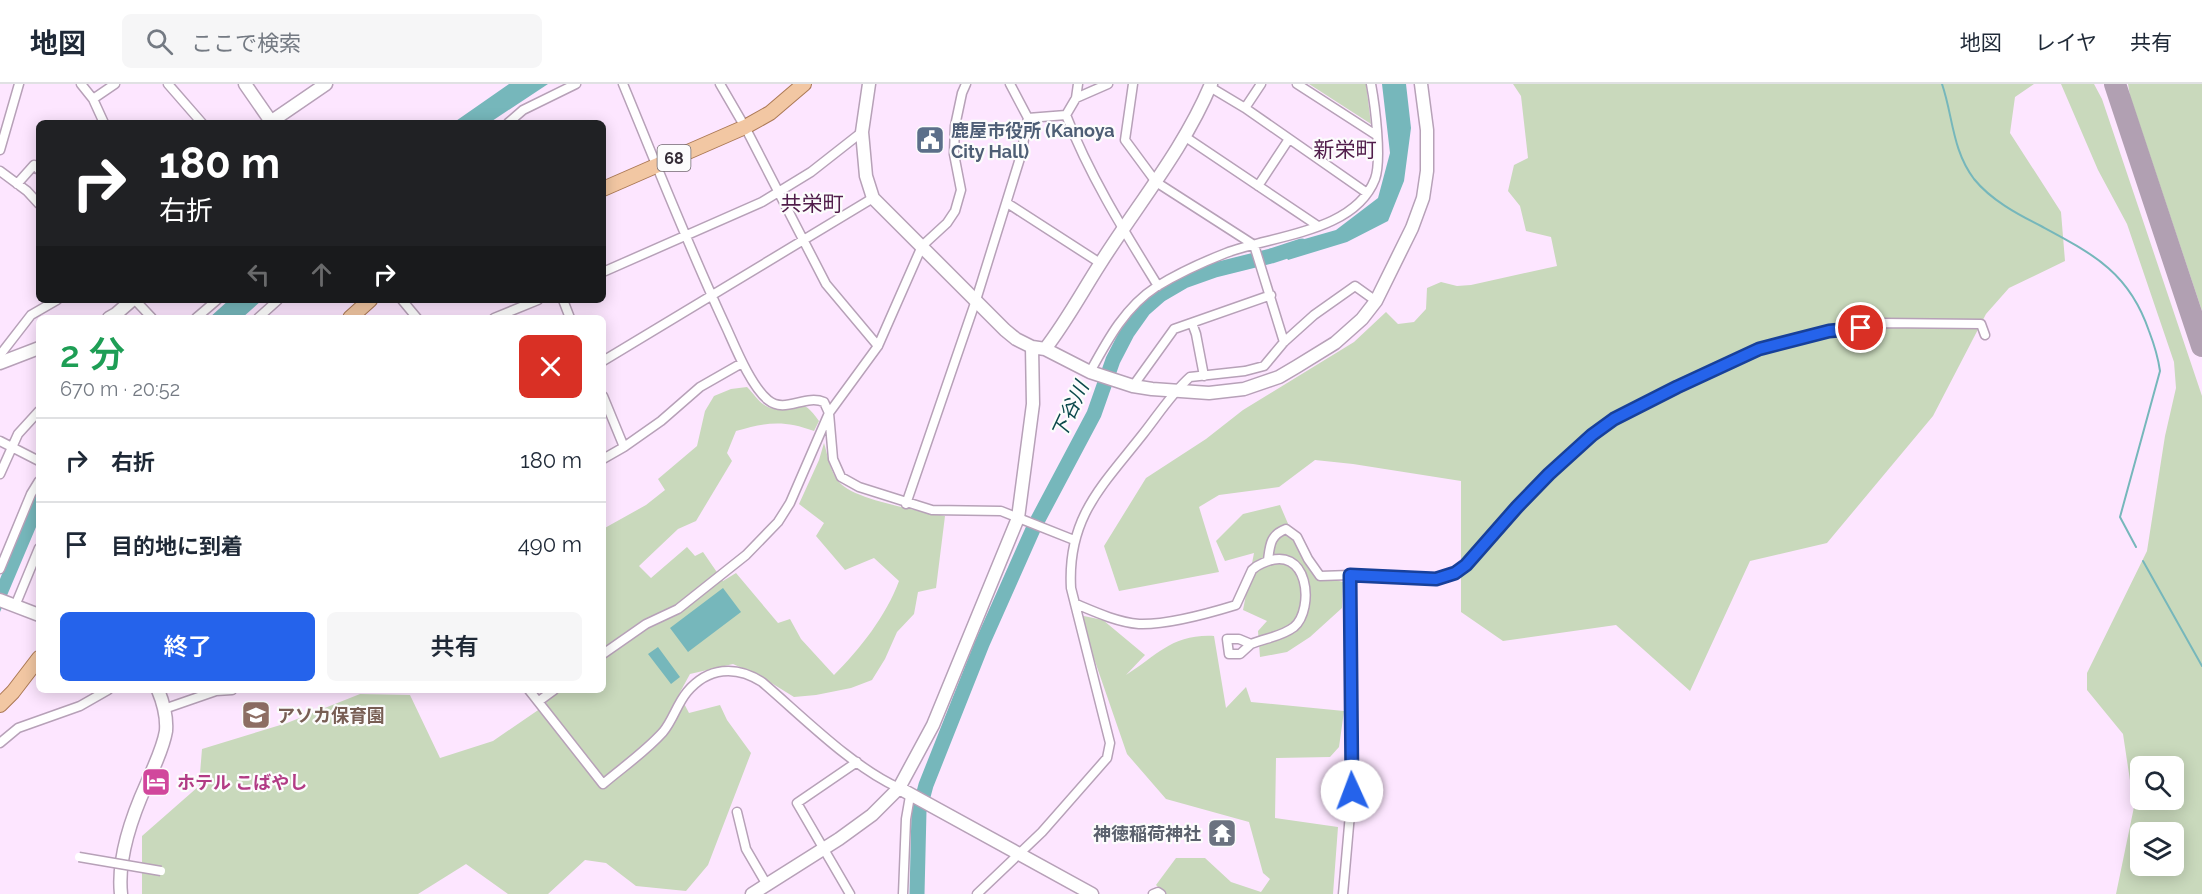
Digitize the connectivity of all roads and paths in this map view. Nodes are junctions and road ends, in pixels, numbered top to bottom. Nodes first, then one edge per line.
1 (19, 84) edge
2 (81, 84) edge
3 (115, 84) edge
4 (168, 84) edge
5 (245, 84) edge
6 (326, 84) edge
7 (576, 84) edge
8 (623, 84) edge
9 (720, 84) edge
10 (804, 84) edge
11 (869, 84) edge
12 (966, 84) edge
13 (1010, 84) edge
14 (1078, 84) edge
15 (1108, 84) edge
16 (1133, 84) edge
17 (1261, 84) edge
18 (1298, 84) edge
19 (1371, 84) edge
20 (1421, 84) edge
21 (1211, 86) edge
22 (1076, 98) junction
23 (93, 99) junction
24 (1245, 108) junction
25 (1066, 115) junction
26 (1028, 118) junction
27 (103, 120) edge
28 (199, 120) edge
29 (270, 120) edge
30 (274, 120) edge
31 (511, 120) edge
32 (745, 127) junction
33 (862, 132) junction
34 (1376, 135) junction
35 (1184, 136) junction
36 (1289, 139) junction
37 (0, 150) edge
38 (657, 166) junction
39 (36, 167) edge
40 (0, 171) edge
41 (1156, 182) junction
42 (17, 184) junction
43 (1258, 186) junction
44 (606, 188) edge
45 (779, 192) junction
46 (1367, 193) junction
47 (873, 198) junction
48 (36, 201) edge
49 (1007, 203) junction
50 (1318, 226) junction
51 (1124, 230) junction
52 (686, 235) junction
53 (804, 239) junction
54 (1254, 245) junction
55 (922, 246) junction
56 (1100, 263) junction
57 (606, 271) edge
58 (1158, 286) junction
59 (1270, 295) junction
60 (711, 296) junction
61 (976, 300) junction
62 (1376, 301) junction
63 (52, 303) edge
64 (129, 303) edge
65 (136, 303) edge
66 (214, 303) edge
67 (275, 303) edge
68 (367, 303) edge
69 (404, 303) edge
70 (531, 303) edge
71 (115, 315) edge
72 (149, 315) edge
73 (200, 315) edge
74 (261, 315) edge
75 (353, 315) edge
76 (414, 315) edge
77 (501, 315) edge
78 (1192, 323) junction
79 (1985, 335) dead end
80 (1284, 342) junction
81 (878, 346) junction
82 (1038, 348) junction
83 (36, 349) edge
84 (0, 355) edge
85 (606, 359) edge
86 (0, 363) edge
87 (742, 363) junction
88 (1094, 374) junction
89 (1204, 376) junction
90 (1132, 386) junction
91 (1177, 392) junction
92 (606, 403) edge
93 (829, 413) junction
94 (36, 414) edge
95 (0, 441) edge
96 (12, 446) junction
97 (624, 447) junction
98 (606, 457) edge
99 (36, 459) edge
100 (0, 474) edge
101 (36, 486) edge
102 (906, 504) junction
103 (1023, 520) junction
104 (1074, 540) junction
105 (36, 555) edge
106 (1269, 560) junction
107 (0, 569) edge
108 (1350, 575) junction
109 (0, 600) edge
110 (1076, 604) junction
111 (15, 606) junction
112 (36, 614) edge
113 (1251, 644) dead end
114 (606, 652) edge
115 (36, 662) edge
116 (103, 693) edge
117 (159, 693) edge
118 (210, 693) edge
119 (532, 693) edge
120 (550, 693) edge
121 (539, 701) junction
122 (0, 705) edge
123 (164, 709) junction
124 (0, 743) edge
125 (857, 762) junction
126 (899, 788) junction
127 (912, 797) junction
128 (736, 812) dead end
129 (823, 849) junction
130 (1020, 855) junction
131 (79, 857) dead end
132 (161, 870) dead end
133 (767, 885) junction
134 (121, 894) edge
135 (752, 894) edge
136 (849, 894) edge
137 (903, 894) edge
138 (977, 894) edge
139 (1092, 894) edge
140 (1153, 894) edge
141 (1161, 894) edge
142 (1343, 894) edge

1 - 37 street
2 - 23 street
3 - 23 street
4 - 28 street
5 - 29 street
6 - 30 street
7 - 31 street
8 - 38 street
9 - 32 street
10 - 32 main road, 68
11 - 33 street
12 - 55 street
13 - 26 street
14 - 22 street
15 - 22 street
16 - 41 street
17 - 24 street
18 - 34 street
19 - 34 street
20 - 62 street
21 - 24 street
21 - 35 street
22 - 25 street
23 - 27 street
24 - 36 street
25 - 26 street
25 - 51 street
26 - 49 street
32 - 38 main road, 68
32 - 45 street
33 - 45 street
33 - 47 street
34 - 46 street
35 - 41 street
35 - 43 street
36 - 43 street
36 - 46 street
38 - 44 main road, 68
38 - 52 street
39 - 42 street
40 - 42 street
41 - 51 street
41 - 54 street
42 - 48 street
43 - 50 street
45 - 52 street
45 - 53 street
46 - 50 street
47 - 53 street
47 - 55 street
49 - 56 street
49 - 61 street
50 - 54 street
51 - 56 street
51 - 58 street
52 - 57 street
52 - 60 street
53 - 60 street
53 - 81 street
54 - 58 street
54 - 59 street
55 - 61 street
55 - 81 street
56 - 82 street
58 - 88 street
59 - 78 street
59 - 80 street
60 - 85 street
60 - 87 street
61 - 82 street
61 - 102 street
62 - 80 street
62 - 91 street
63 - 84 street
64 - 71 street
65 - 72 street
66 - 73 street
67 - 74 street
68 - 75 main road
69 - 76 street
70 - 77 street
78 - 89 street
78 - 90 street
79 - 108 street
80 - 89 street
81 - 93 street
82 - 88 street
82 - 103 street
83 - 86 street
87 - 93 street
87 - 97 street
88 - 90 street
89 - 91 street
90 - 91 street
91 - 104 street
92 - 97 street
93 - 102 street
93 - 114 street
94 - 96 street
95 - 96 street
96 - 99 street
96 - 100 street
97 - 98 street
101 - 107 street
102 - 103 street
103 - 104 street
103 - 126 street
104 - 110 street
105 - 111 street
106 - 108 street
106 - 110 street
106 - 113 street
108 - 142 street
109 - 111 street
110 - 130 street
111 - 112 street
115 - 122 main road
116 - 124 street
117 - 123 street
118 - 123 street
119 - 121 street
120 - 121 street
121 - 125 street
123 - 134 street
125 - 126 street
125 - 129 street
126 - 127 street
126 - 129 street
127 - 130 street
127 - 137 street
128 - 133 street
129 - 133 street
129 - 136 street
130 - 138 street
130 - 139 street
131 - 132 street, bridge
133 - 135 street
140 - 141 street

